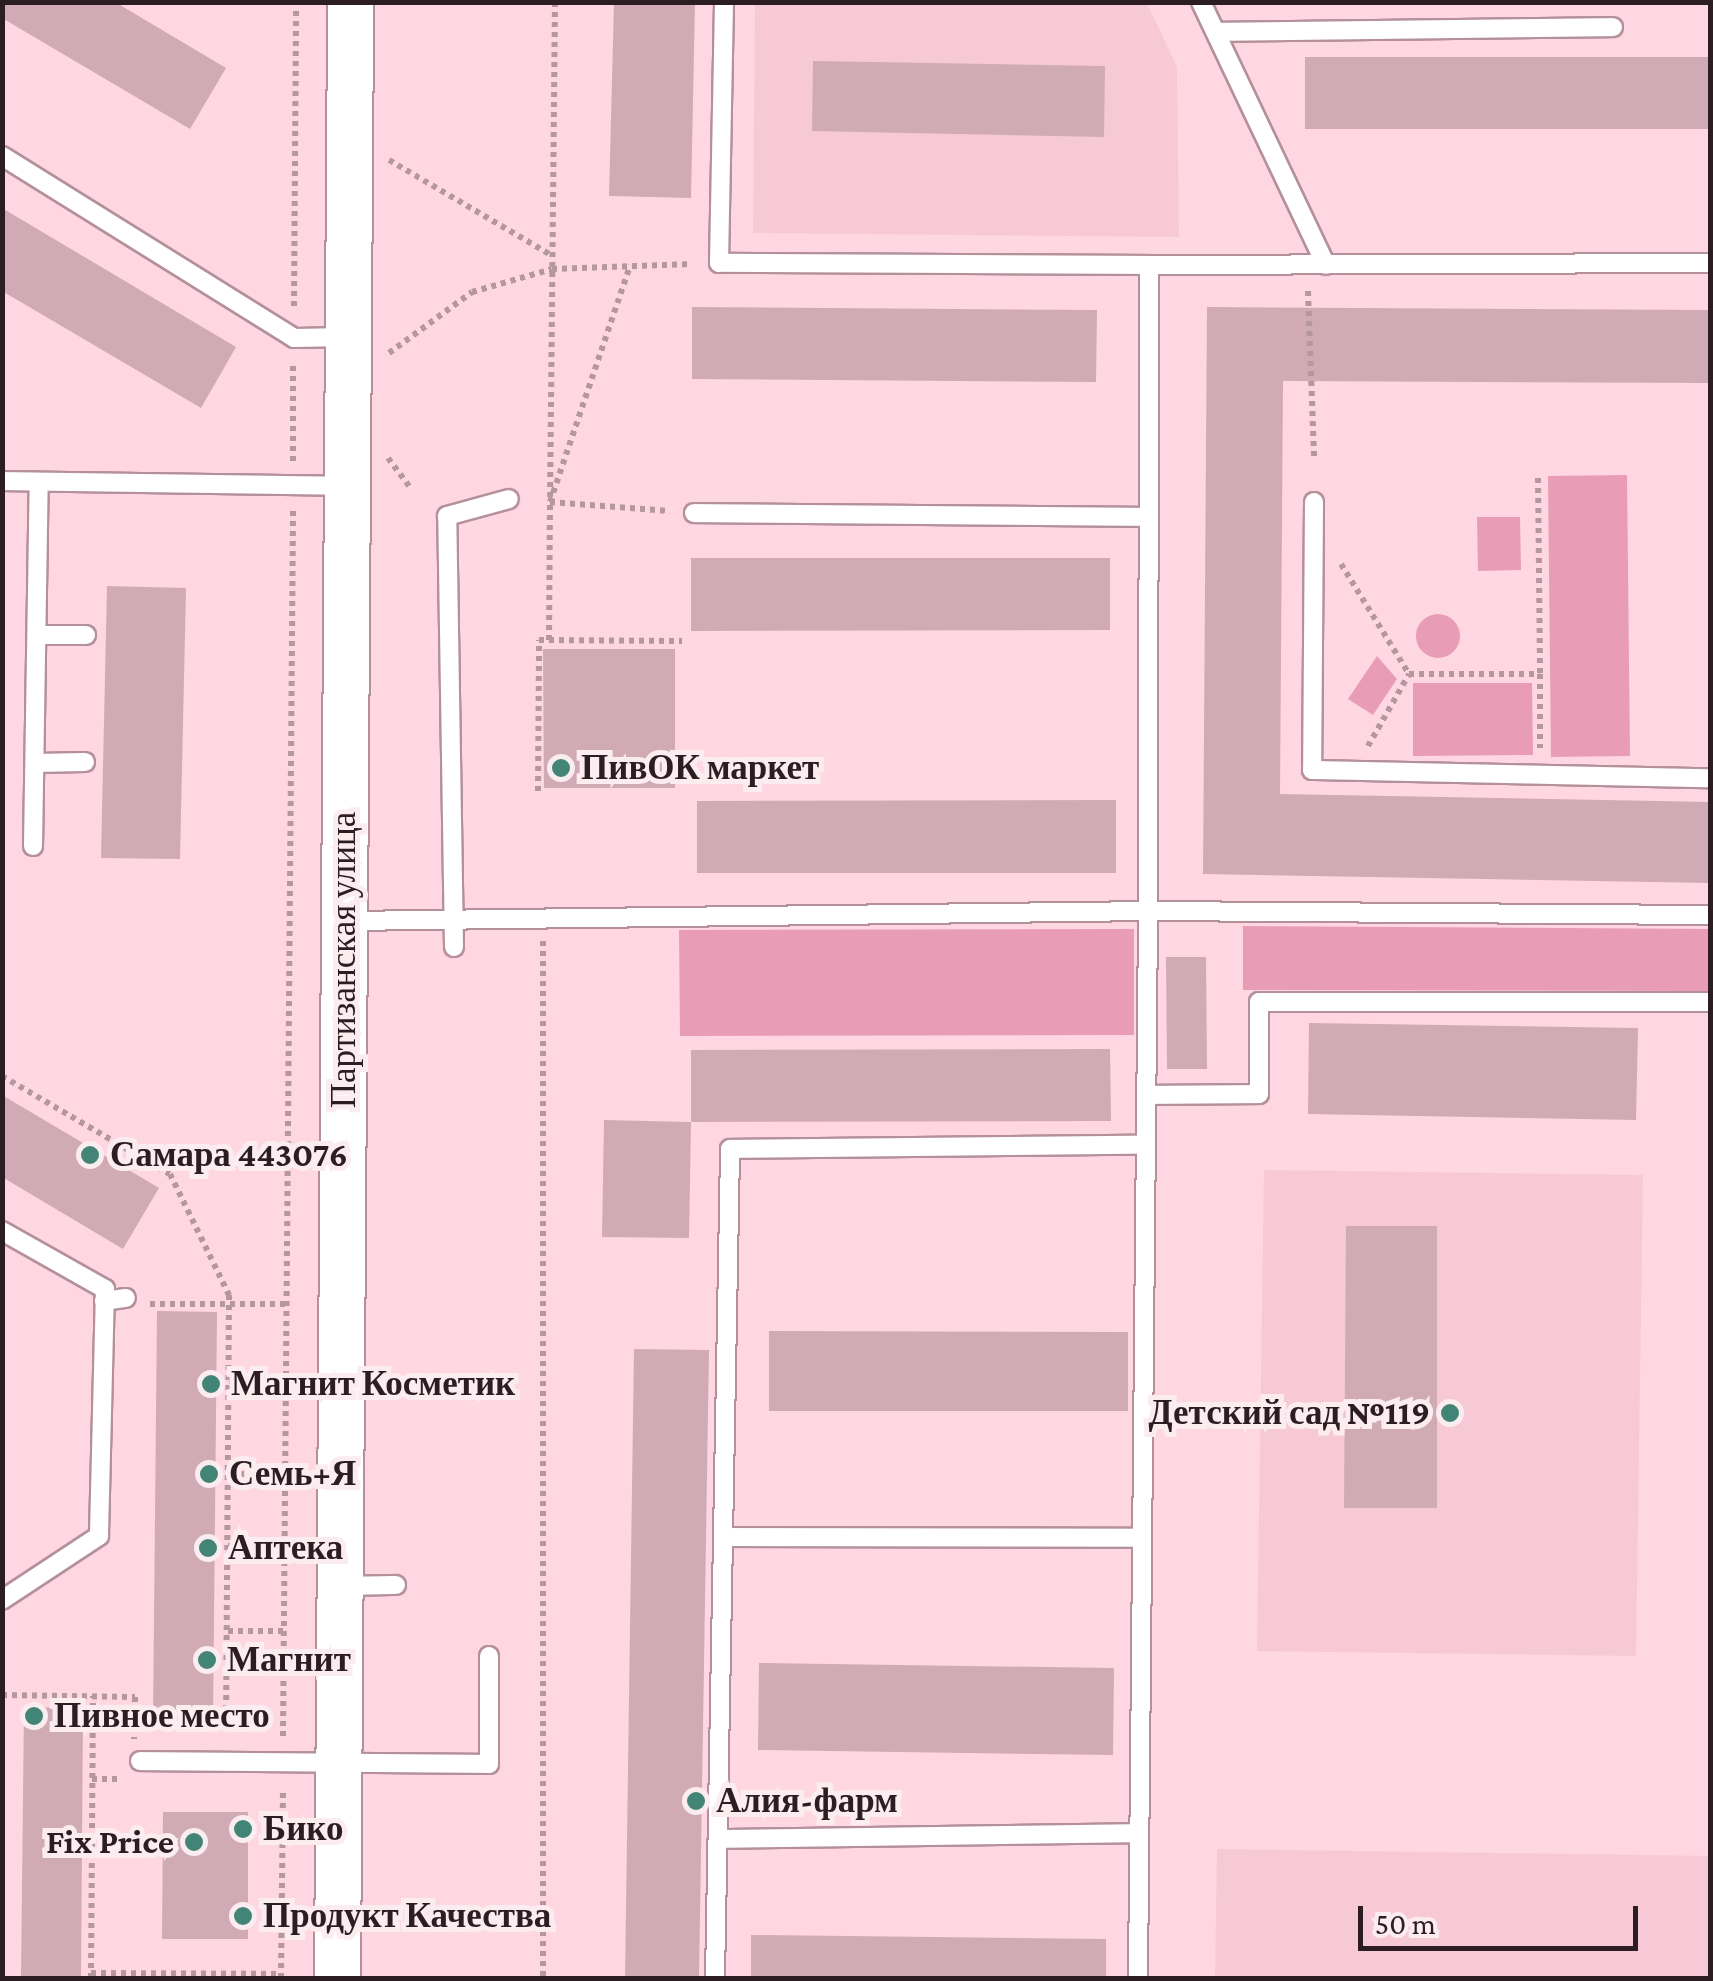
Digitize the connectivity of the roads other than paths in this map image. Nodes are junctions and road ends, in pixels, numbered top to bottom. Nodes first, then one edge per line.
1 (350, 2) edge
2 (724, 2) edge
3 (1202, 2) edge
4 (1613, 27) dead end
5 (1216, 32) junction
6 (2, 156) edge
7 (1710, 263) edge
8 (1148, 265) junction
9 (1317, 265) junction
10 (348, 337) junction
11 (2, 481) edge
12 (39, 482) junction
13 (347, 486) junction
14 (509, 499) dead end
15 (1314, 502) dead end
16 (694, 513) road end
17 (1148, 517) junction
18 (86, 635) dead end
19 (40, 636) junction
20 (85, 762) dead end
21 (35, 763) junction
22 (1710, 778) edge
23 (33, 846) dead end
24 (1148, 910) junction
25 (1710, 915) edge
26 (453, 917) junction
27 (344, 921) junction
28 (454, 947) dead end
29 (1710, 1002) edge
30 (1146, 1095) junction
31 (1146, 1145) junction
32 (2, 1232) edge
33 (126, 1298) dead end
34 (104, 1302) junction
35 (723, 1537) junction
36 (1142, 1538) junction
37 (396, 1585) dead end
38 (340, 1586) junction
39 (2, 1600) edge
40 (489, 1656) dead end
41 (140, 1761) dead end
42 (338, 1762) junction
43 (1139, 1833) junction
44 (718, 1839) junction
45 (337, 1978) edge
46 (715, 1978) edge
47 (1138, 1978) edge

1 - 10 street, Партизанская улица
2 - 8 lane
3 - 5 lane
4 - 5 lane
5 - 9 lane
6 - 10 lane
7 - 9 lane
8 - 9 lane
8 - 17 lane
10 - 13 street, Партизанская улица
11 - 12 lane
12 - 13 lane
12 - 19 lane
13 - 27 street, Партизанская улица
14 - 26 lane
15 - 22 lane
16 - 17 lane
17 - 24 lane
18 - 19 lane
19 - 21 lane
20 - 21 lane
21 - 23 lane
24 - 25 lane
24 - 26 lane
24 - 30 lane
26 - 27 lane
26 - 28 lane
27 - 38 street, Партизанская улица
29 - 30 lane
30 - 31 lane
31 - 35 lane
31 - 36 lane
32 - 34 lane
33 - 34 lane
34 - 39 lane
35 - 36 lane
35 - 44 lane
36 - 43 lane
37 - 38 lane
38 - 42 street, Партизанская улица
40 - 42 lane
41 - 42 lane
42 - 45 street, Партизанская улица
43 - 44 lane
43 - 47 lane
44 - 46 lane

